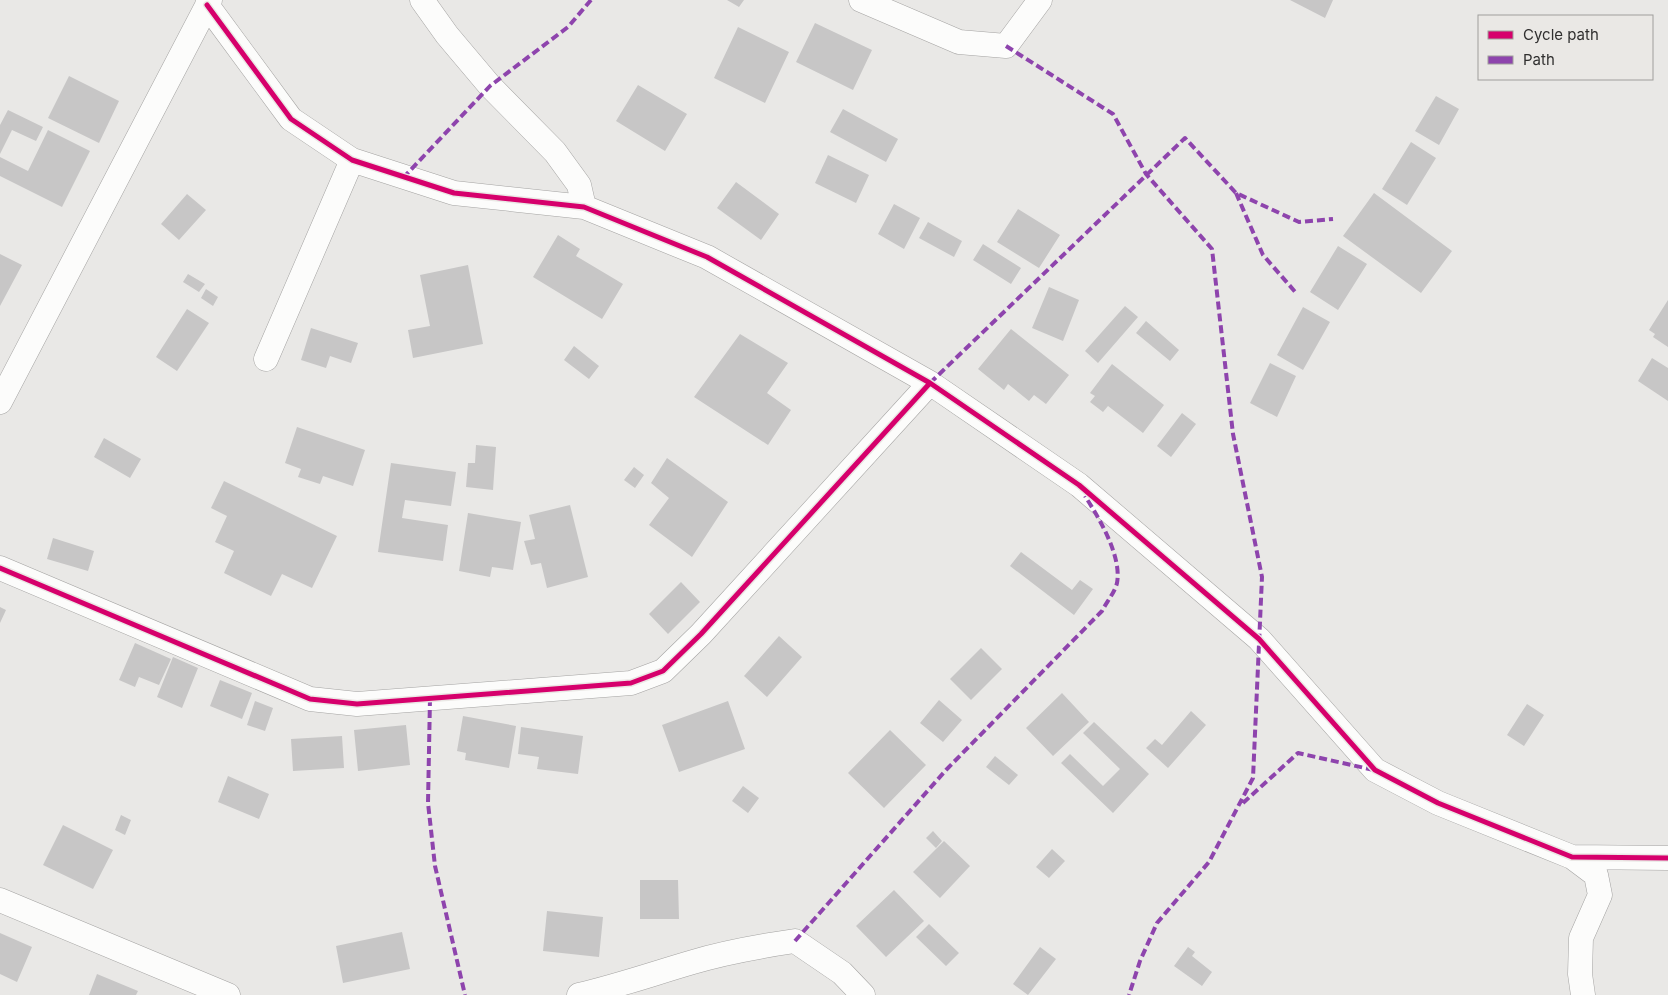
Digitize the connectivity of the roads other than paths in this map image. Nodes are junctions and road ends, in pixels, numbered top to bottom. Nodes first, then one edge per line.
1 (422, 0) edge
2 (861, 0) edge
3 (1040, 0) edge
4 (208, 2) edge
5 (352, 160) junction
6 (584, 207) junction
7 (266, 359) dead end
8 (930, 382) junction
9 (0, 402) edge
10 (0, 568) edge
11 (1572, 857) junction
12 (1668, 858) edge
13 (0, 900) edge
14 (228, 995) edge
15 (579, 995) edge
16 (864, 995) edge
17 (1583, 995) edge

1 - 6 street
2 - 3 street
4 - 5 street
4 - 9 street
5 - 6 street
5 - 7 street
6 - 8 street
8 - 10 street
8 - 11 street
11 - 12 street
11 - 17 street
13 - 14 street
15 - 16 street

